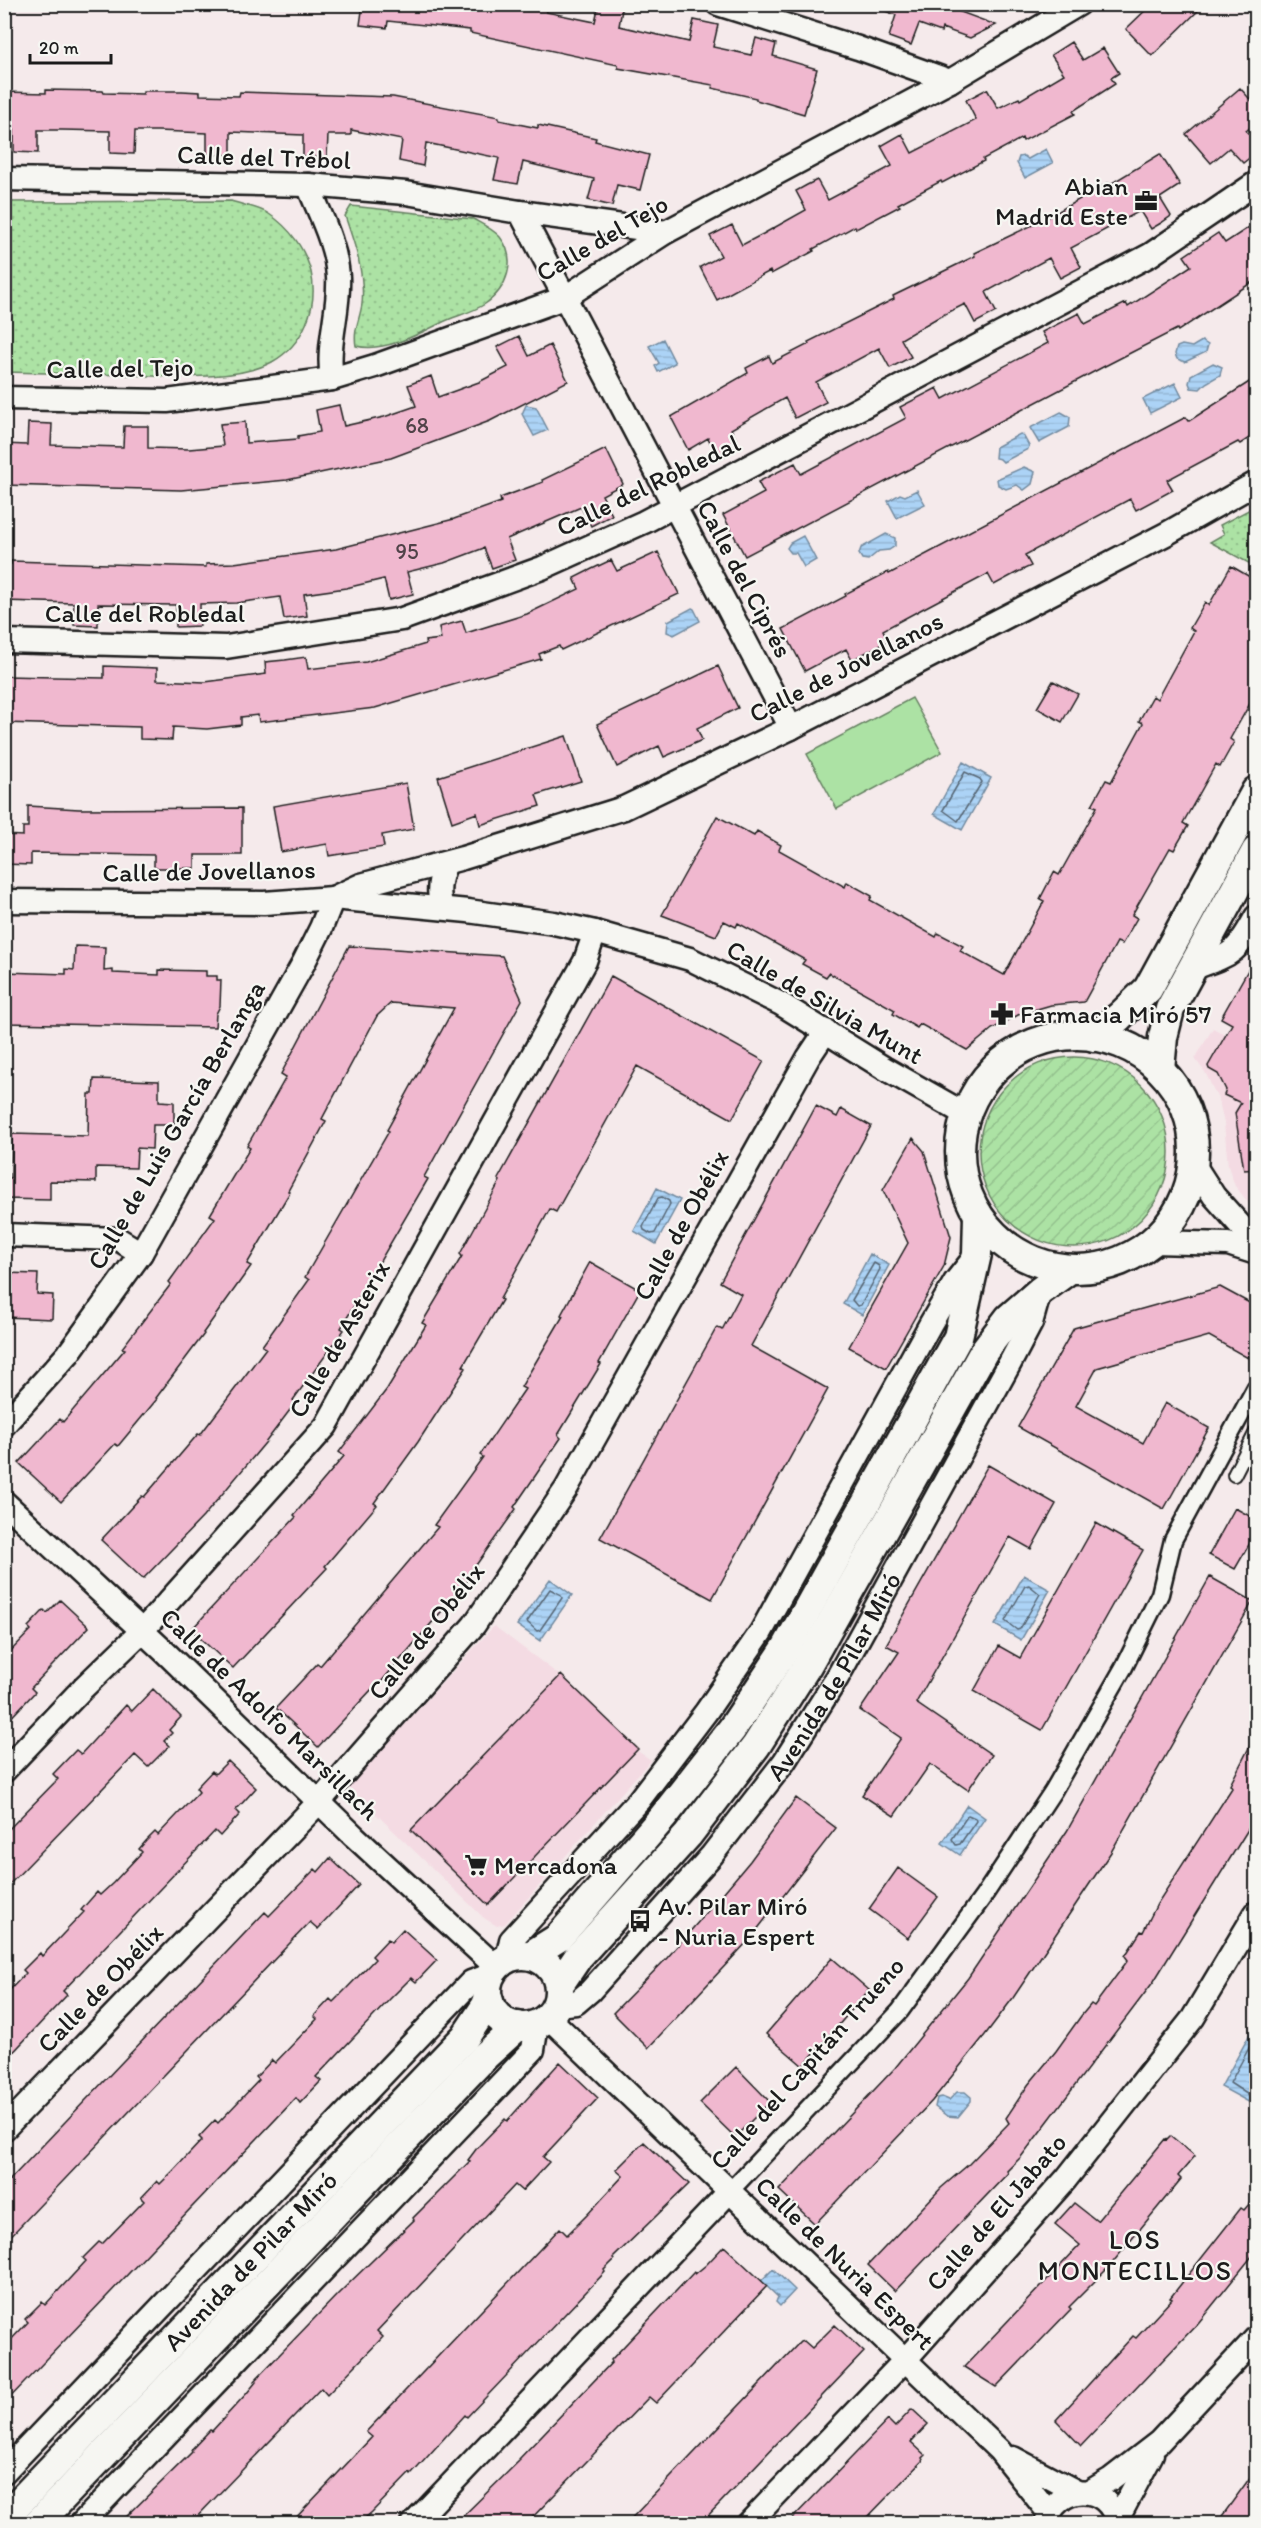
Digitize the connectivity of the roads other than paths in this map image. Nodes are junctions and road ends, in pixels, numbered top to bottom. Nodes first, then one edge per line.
1 (718, 4) edge
2 (1079, 4) edge
3 (950, 81) junction
4 (4, 179) edge
5 (1257, 183) edge
6 (308, 185) junction
7 (520, 212) junction
8 (666, 232) junction
9 (564, 298) junction
10 (332, 379) junction
11 (4, 398) edge
12 (1257, 483) edge
13 (675, 506) junction
14 (4, 641) edge
15 (791, 728) junction
16 (1257, 791) edge
17 (1257, 850) edge
18 (446, 863) junction
19 (333, 898) junction
20 (4, 901) edge
21 (442, 908) junction
22 (1257, 917) edge
23 (596, 932) junction
24 (1191, 969) junction
25 (826, 1031) junction
26 (1094, 1037) junction
27 (1160, 1070) junction
28 (965, 1114) junction
29 (1196, 1168) junction
30 (978, 1215) junction
31 (4, 1235) edge
32 (1155, 1242) junction
33 (1257, 1243) edge
34 (141, 1252) junction
35 (1257, 1253) edge
36 (1070, 1269) junction
37 (1257, 1387) edge
38 (4, 1425) edge
39 (1257, 1432) edge
40 (1234, 1475) dead end
41 (4, 1502) edge
42 (142, 1631) junction
43 (4, 1771) edge
44 (319, 1802) junction
45 (1257, 1913) edge
46 (503, 1971) junction
47 (544, 2011) junction
48 (4, 2129) edge
49 (730, 2191) junction
50 (1257, 2338) edge
51 (905, 2360) junction
52 (1159, 2442) junction
53 (999, 2450) junction
54 (4, 2472) edge
55 (1083, 2492) junction
56 (4, 2518) edge
57 (1048, 2518) edge
58 (1117, 2522) edge
59 (37, 2523) edge
60 (81, 2523) edge
61 (413, 2523) edge
62 (748, 2523) edge

1 - 3 street
2 - 3 street, Calle del Tejo
3 - 8 street, Calle del Tejo
4 - 6 street, Calle del Trébol
5 - 13 street, Calle del Robledal
6 - 7 street, Calle del Trébol
6 - 10 street
7 - 8 street, Calle del Trébol
7 - 9 street
8 - 9 street, Calle del Tejo
9 - 10 street, Calle del Tejo
9 - 13 street, Calle del Ciprés
10 - 11 street, Calle del Tejo
12 - 15 street, Calle de Jovellanos
13 - 14 street, Calle del Robledal
13 - 15 street, Calle del Ciprés
15 - 18 street, Calle de Jovellanos
16 - 26 street
17 - 24 street
18 - 19 street, Calle de Jovellanos
18 - 21 street
19 - 20 street, Calle de Jovellanos
19 - 21 street, Calle de Silvia Munt
19 - 34 street, Calle de Luis García Berlanga
21 - 23 street, Calle de Silvia Munt
22 - 24 street
23 - 25 street, Calle de Silvia Munt
23 - 42 street, Calle de Asterix
24 - 27 street
25 - 28 street, Calle de Silvia Munt
25 - 44 street, Calle de Obélix
26 - 27 street
26 - 28 street
27 - 29 street
28 - 30 street
29 - 32 street
29 - 33 street
30 - 36 street
30 - 46 street, Avenida de Pilar Miró
31 - 34 street
32 - 35 street
32 - 36 street
34 - 38 street, Calle de Luis García Berlanga
36 - 47 street, Avenida de Pilar Miró
37 - 49 street, Calle del Capitán Trueno
39 - 40 lane
41 - 42 street, Calle de Adolfo Marsillach
42 - 43 street, Calle de Asterix
42 - 44 street, Calle de Adolfo Marsillach
44 - 46 street, Calle de Adolfo Marsillach
44 - 48 street, Calle de Obélix
45 - 51 street, Calle de El Jabato
46 - 47 street
46 - 47 street
46 - 54 street, Avenida de Pilar Miró
46 - 56 street, Avenida de Pilar Miró
47 - 49 street, Calle de Nuria Espert
47 - 59 street, Avenida de Pilar Miró
47 - 60 street, Avenida de Pilar Miró
49 - 51 street, Calle de Nuria Espert
49 - 61 street, Calle del Capitán Trueno
50 - 52 street
51 - 53 street, Calle de Nuria Espert
51 - 62 street, Calle de El Jabato
52 - 55 street
52 - 58 street
53 - 55 street, Calle de Nuria Espert
53 - 57 street, Calle de Nuria Espert
55 - 57 street
55 - 58 street, Calle de Nuria Espert

